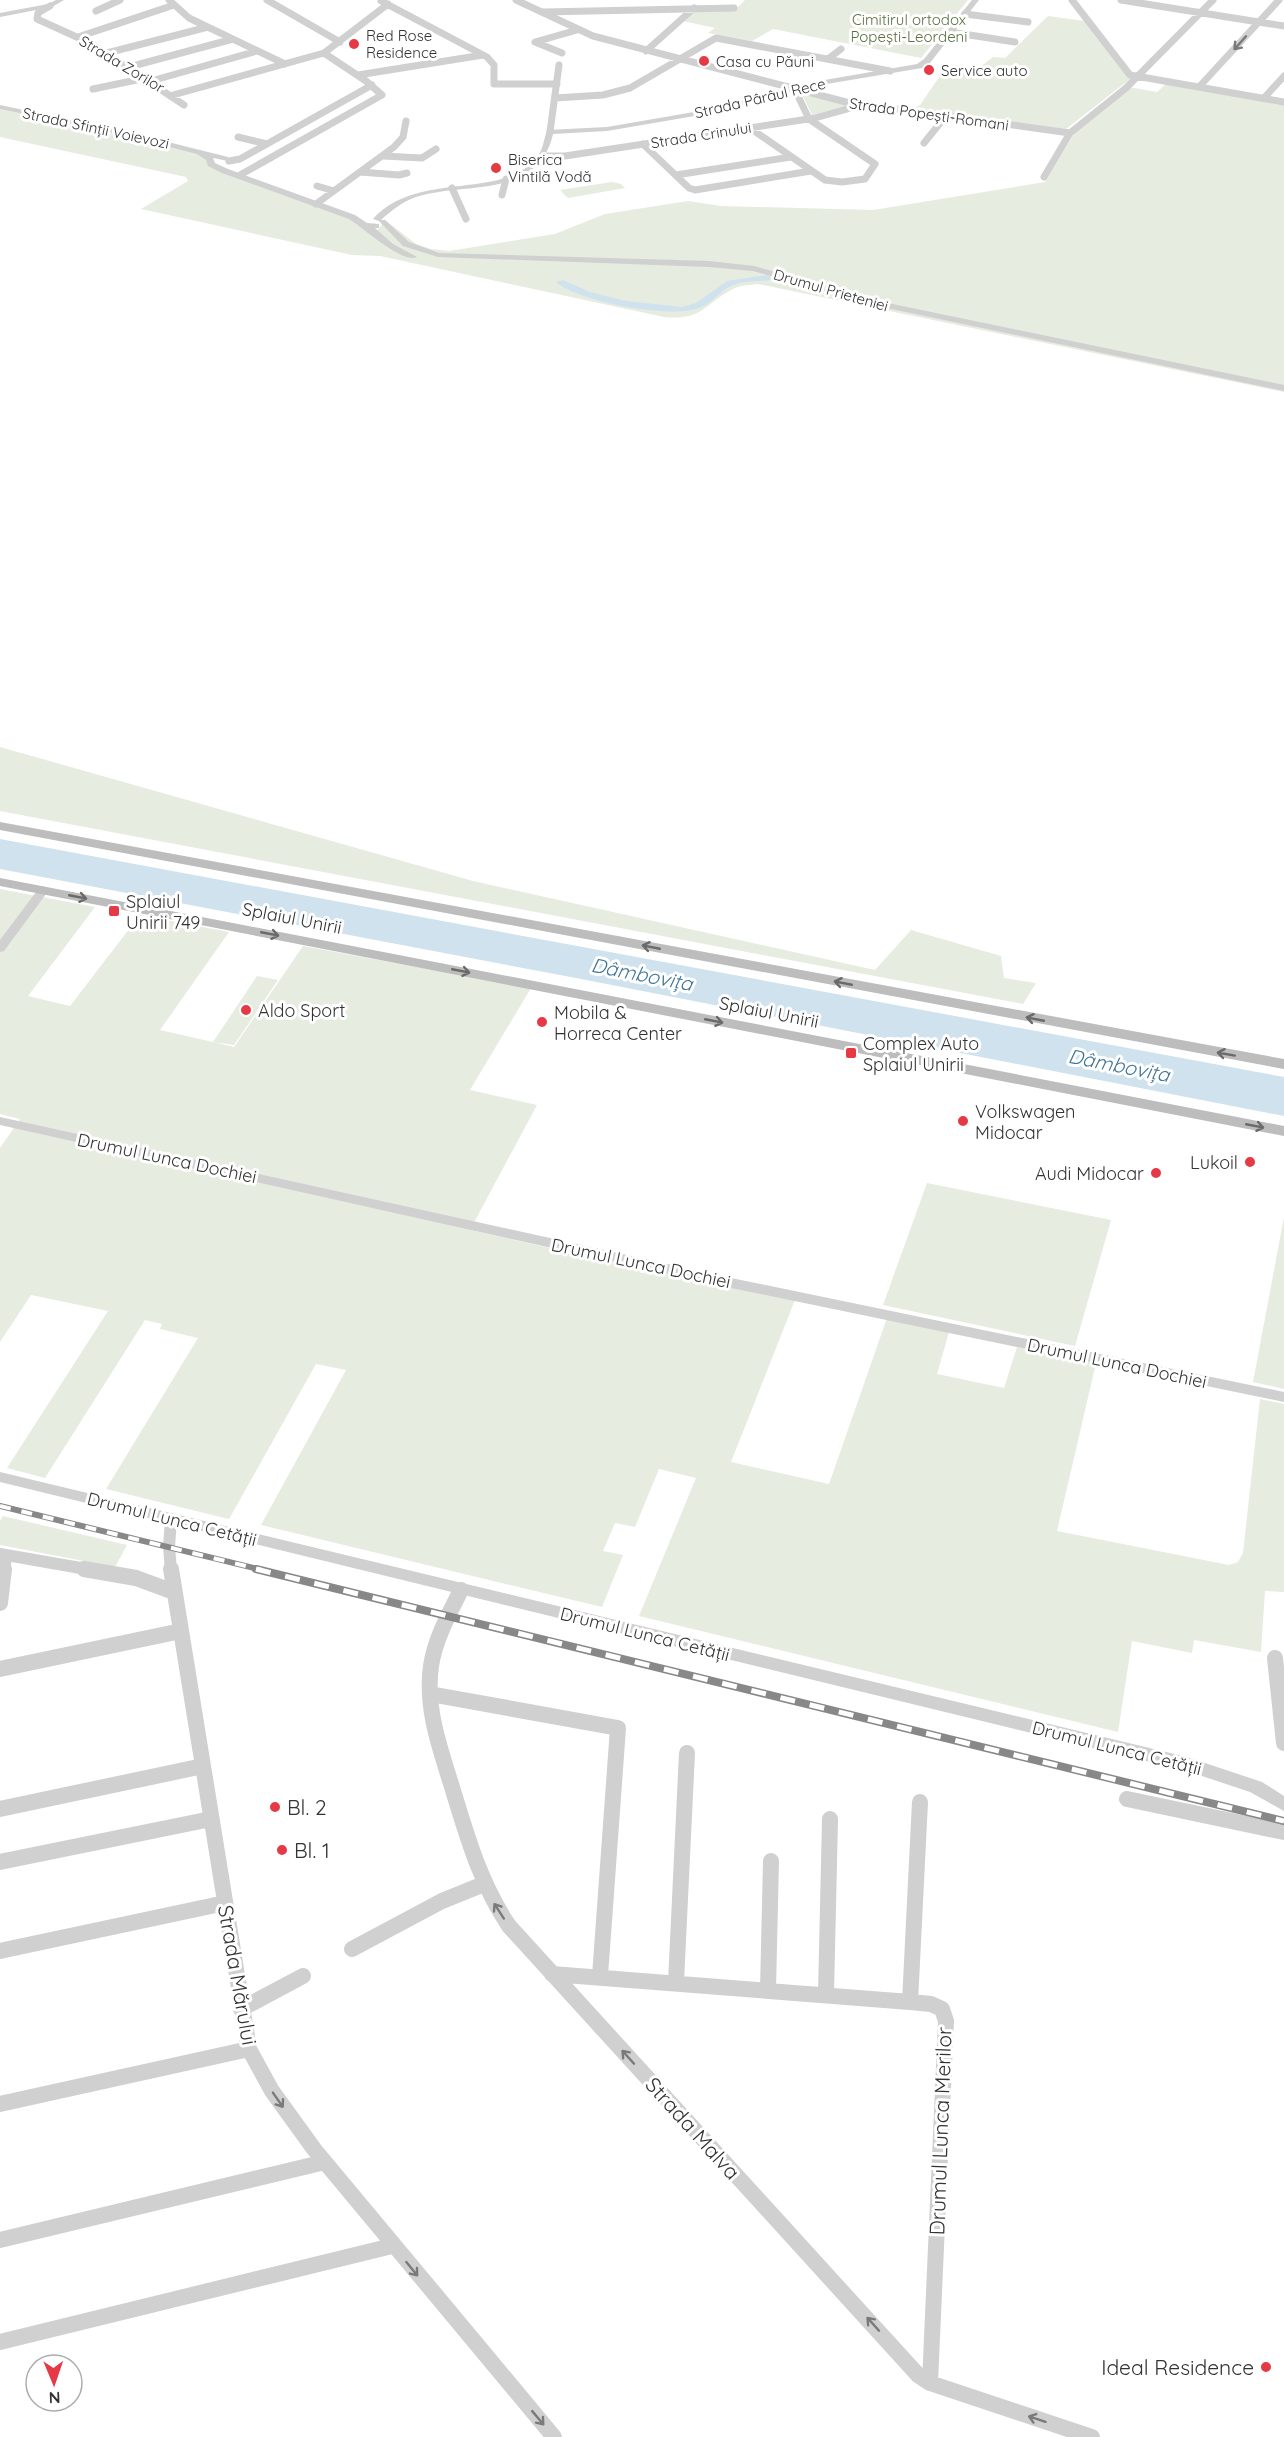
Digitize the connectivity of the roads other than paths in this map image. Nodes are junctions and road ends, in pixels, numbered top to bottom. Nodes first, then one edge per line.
1 (61, 0) edge
2 (120, 0) edge
3 (267, 0) edge
4 (380, 0) edge
5 (516, 0) edge
6 (536, 0) edge
7 (976, 0) edge
8 (1072, 0) edge
9 (1121, 0) edge
10 (1213, 0) edge
11 (1279, 0) edge
12 (171, 3) edge
13 (388, 4) junction
14 (50, 6) junction
15 (694, 8) junction
16 (734, 8) dead end
17 (538, 10) junction
18 (96, 11) dead end
19 (1200, 13) junction
20 (965, 14) junction
21 (0, 15) edge
22 (1028, 22) dead end
23 (1259, 22) junction
24 (1284, 26) edge
25 (208, 27) junction
26 (577, 30) junction
27 (950, 32) junction
28 (78, 37) junction
29 (233, 39) junction
30 (340, 42) junction
31 (1015, 42) dead end
32 (841, 49) dead end
33 (257, 51) junction
34 (646, 51) junction
35 (324, 53) junction
36 (562, 53) dead end
37 (107, 54) junction
38 (483, 55) junction
39 (678, 59) junction
40 (828, 59) junction
41 (285, 64) junction
42 (559, 65) dead end
43 (129, 67) junction
44 (890, 71) junction
45 (358, 75) junction
46 (1284, 76) edge
47 (1137, 77) junction
48 (148, 79) junction
49 (557, 84) junction
50 (372, 85) junction
51 (1199, 87) junction
52 (790, 88) junction
53 (93, 89) dead end
54 (173, 95) junction
55 (555, 98) junction
56 (1264, 98) junction
57 (1284, 102) edge
58 (184, 105) dead end
59 (859, 105) junction
60 (0, 107) edge
61 (945, 117) junction
62 (809, 119) junction
63 (406, 121) dead end
64 (750, 128) junction
65 (550, 132) junction
66 (1070, 133) junction
67 (238, 137) dead end
68 (924, 142) dead end
69 (267, 144) junction
70 (643, 144) junction
71 (192, 149) junction
72 (436, 149) dead end
73 (383, 156) junction
74 (542, 156) junction
75 (791, 157) junction
76 (227, 161) junction
77 (212, 163) junction
78 (811, 171) junction
79 (360, 172) junction
80 (407, 173) dead end
81 (238, 175) junction
82 (676, 175) junction
83 (1044, 177) dead end
84 (506, 179) junction
85 (317, 186) dead end
86 (453, 188) junction
87 (334, 191) junction
88 (502, 195) dead end
89 (316, 204) junction
90 (466, 219) dead end
91 (372, 223) junction
92 (660, 262) junction
93 (1284, 388) edge
94 (0, 825) edge
95 (0, 882) edge
96 (43, 890) junction
97 (0, 948) edge
98 (1284, 1064) edge
99 (0, 1121) edge
100 (1284, 1131) edge
101 (1284, 1397) edge
102 (0, 1477) edge
103 (171, 1519) junction
104 (3, 1555) edge
105 (461, 1590) junction
106 (174, 1592) junction
107 (0, 1603) edge
108 (181, 1631) junction
109 (1275, 1658) dead end
110 (0, 1669) edge
111 (430, 1694) junction
112 (1284, 1743) edge
113 (687, 1753) dead end
114 (203, 1766) junction
115 (1127, 1799) dead end
116 (920, 1802) dead end
117 (1284, 1804) edge
118 (0, 1809) edge
119 (211, 1819) junction
120 (830, 1819) dead end
121 (1284, 1832) edge
122 (771, 1861) dead end
123 (0, 1862) edge
124 (484, 1884) junction
125 (225, 1903) junction
126 (352, 1949) dead end
127 (0, 1951) edge
128 (552, 1974) junction
129 (303, 1976) dead end
130 (600, 1976) junction
131 (676, 1982) junction
132 (768, 1989) junction
133 (826, 1994) junction
134 (910, 2002) junction
135 (241, 2009) junction
136 (249, 2049) junction
137 (0, 2104) edge
138 (325, 2162) junction
139 (0, 2240) edge
140 (393, 2246) junction
141 (0, 2342) edge
142 (930, 2383) junction
143 (554, 2437) edge
144 (1092, 2437) edge

1 - 14 street
2 - 18 street
3 - 30 street
4 - 13 street
5 - 17 street, Strada Popești-Romani
6 - 17 street
7 - 20 street, Strada Pârâul Rece
8 - 47 street
9 - 19 street
10 - 19 street
11 - 23 street
12 - 25 street
12 - 28 street
13 - 30 street, Strada Zorilor
13 - 38 street
14 - 21 street
14 - 28 street, Strada Zorilor
15 - 16 street
15 - 17 street
15 - 34 street
17 - 26 street, Strada Popești-Romani
19 - 23 street
19 - 47 street
20 - 22 street
20 - 27 street, Strada Pârâul Rece
23 - 24 street
23 -> 51 street
25 - 29 street
25 - 37 street
26 - 34 street, Strada Popești-Romani
26 - 36 street
27 - 31 street
27 - 44 street, Strada Pârâul Rece
28 - 37 street, Strada Zorilor
29 - 33 street
29 - 43 street
30 - 35 street, Strada Zorilor
32 - 40 street
33 - 41 street
33 - 48 street
34 - 39 street, Strada Popești-Romani
35 - 41 street, Strada Zorilor
35 - 45 street
37 - 43 street, Strada Zorilor
38 - 45 street
38 - 49 street
39 - 40 street
39 - 52 street, Strada Popești-Romani
39 - 55 street
40 - 44 street
41 - 54 street, Strada Zorilor
42 - 49 street
43 - 48 street, Strada Zorilor
44 - 52 street, Strada Pârâul Rece
45 - 50 street
46 - 56 street
47 - 51 street
47 - 66 street
48 - 53 street
48 - 54 street, Strada Zorilor
49 - 55 street
50 - 69 street
50 - 81 street
51 - 56 street
52 - 59 street, Strada Popești-Romani
52 - 62 street
52 - 65 street, Strada Pârâul Rece
54 - 58 street, Strada Zorilor
55 - 65 street
56 - 57 street
59 - 61 street, Strada Popești-Romani
59 - 62 street, Strada Crinului
60 - 71 street, Strada Sfinții Voievozi
61 - 66 street, Strada Popești-Romani
61 - 68 street
62 - 64 street, Strada Crinului
62 - 78 street
63 - 73 street
64 - 70 street, Strada Crinului
64 - 75 street
65 - 74 street
66 - 83 street
67 - 69 street
69 - 76 street
70 - 74 street, Strada Crinului
70 - 82 street
71 - 76 street, Strada Sfinții Voievozi
71 - 77 street, Strada Sfinții Voievozi
72 - 73 street
73 - 79 street
74 - 84 street
75 - 78 street
75 - 82 street
76 - 77 street
76 - 81 street, Strada Sfinții Voievozi
77 - 81 street, Strada Sfinții Voievozi
78 - 82 street
79 - 80 street
79 - 87 street
81 - 89 street, Strada Sfinții Voievozi
84 - 86 street
84 - 88 street
85 - 87 street
86 - 90 street
86 - 91 street
87 - 89 street
89 - 91 street, Strada Sfinții Voievozi
91 - 92 street, Drumul Prieteniei
91 - 92 street
92 - 93 street, Drumul Prieteniei
98 -> 94 main road, Splaiul Unirii
95 - 96 main road, Splaiul Unirii
96 - 97 street
96 -> 100 main road, Splaiul Unirii
99 - 101 street, Drumul Lunca Dochiei
102 - 103 street, Drumul Lunca Cetății
103 - 105 street, Drumul Lunca Cetății
103 - 106 street, Strada Mărului
104 - 106 street
104 - 107 street
105 - 111 street, Strada Malva
105 - 117 street, Drumul Lunca Cetății
106 - 108 street, Strada Mărului
108 - 110 street
108 - 114 street, Strada Mărului
109 - 112 street
111 - 124 street, Strada Malva
111 - 130 street
113 - 131 street
114 - 118 street
114 - 119 street, Strada Mărului
115 - 121 street
116 - 134 street
119 - 123 street
119 - 125 street, Strada Mărului
120 - 133 street
122 - 132 street
124 - 126 street
128 -> 124 street, Strada Malva
125 - 127 street
125 - 135 street, Strada Mărului
128 - 130 street, Drumul Lunca Merilor
142 -> 128 street, Strada Malva
129 - 135 street
130 - 131 street, Drumul Lunca Merilor
131 - 132 street, Drumul Lunca Merilor
132 - 133 street, Drumul Lunca Merilor
133 - 134 street, Drumul Lunca Merilor
134 - 142 street, Drumul Lunca Merilor
135 - 136 street, Strada Mărului
136 - 137 street
136 -> 138 street, Strada Mărului
138 - 139 street
138 - 140 street, Strada Mărului
140 - 141 street
140 -> 143 street, Strada Mărului
144 -> 142 street, Strada Malva

